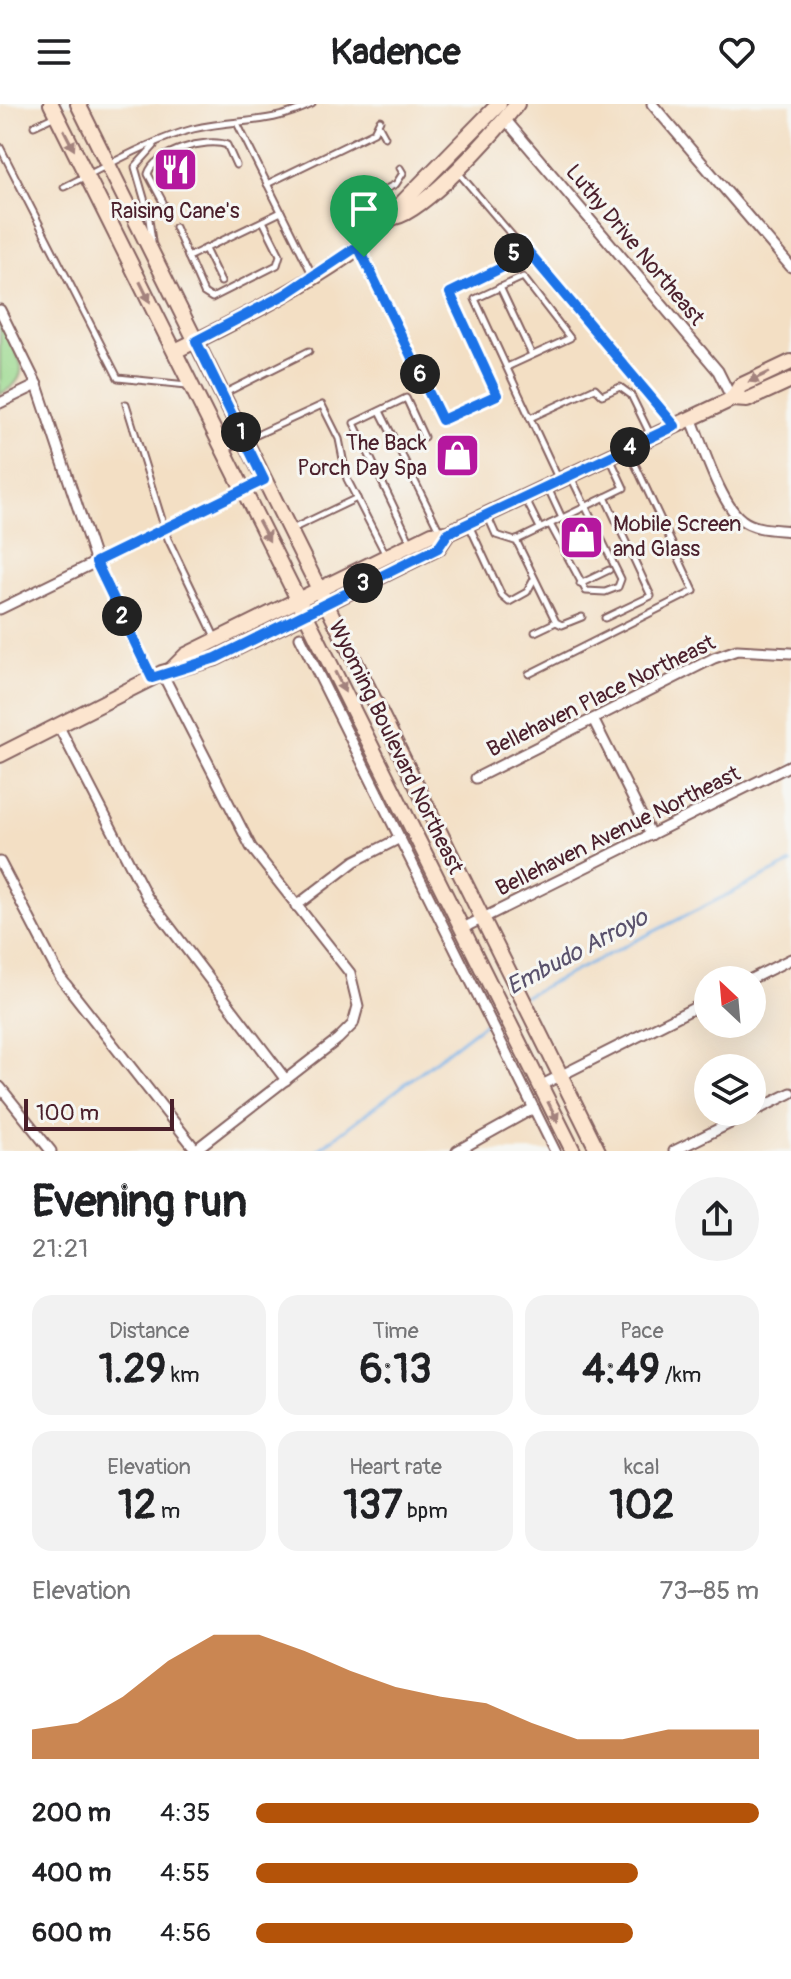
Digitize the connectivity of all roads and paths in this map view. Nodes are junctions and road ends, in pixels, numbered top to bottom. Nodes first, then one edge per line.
1 (78, 104) edge
2 (312, 104) edge
3 (499, 104) edge
4 (517, 104) edge
5 (652, 104) edge
6 (54, 110) edge
7 (507, 112) edge
8 (237, 123) junction
9 (34, 126) dead end
10 (385, 137) dead end
11 (163, 139) junction
12 (0, 147) edge
13 (109, 165) junction
14 (236, 165) dead end
15 (400, 168) dead end
16 (457, 169) junction
17 (87, 176) junction
18 (267, 184) junction
19 (64, 187) dead end
20 (370, 197) dead end
21 (163, 202) dead end
22 (281, 212) junction
23 (395, 217) junction
24 (263, 221) junction
25 (175, 227) dead end
26 (521, 243) junction
27 (358, 246) junction
28 (205, 249) junction
29 (188, 257) junction
30 (155, 258) junction
31 (791, 267) edge
32 (313, 276) junction
33 (221, 282) dead end
34 (500, 287) junction
35 (0, 310) edge
36 (196, 341) junction
37 (175, 351) junction
38 (309, 351) dead end
39 (532, 355) junction
40 (791, 362) edge
41 (507, 367) junction
42 (791, 380) edge
43 (37, 385) junction
44 (192, 386) junction
45 (222, 394) junction
46 (732, 399) junction
47 (0, 403) edge
48 (126, 404) dead end
49 (380, 411) junction
50 (530, 418) junction
51 (691, 418) junction
52 (675, 426) junction
53 (651, 437) junction
54 (245, 441) junction
55 (628, 448) junction
56 (399, 449) junction
57 (223, 451) junction
58 (609, 457) junction
59 (264, 480) junction
60 (559, 481) junction
61 (243, 490) junction
62 (525, 497) junction
63 (605, 497) junction
64 (357, 498) junction
65 (586, 506) junction
66 (487, 515) junction
67 (562, 518) junction
68 (468, 524) junction
69 (550, 524) junction
70 (167, 527) junction
71 (540, 528) junction
72 (289, 530) junction
73 (791, 531) edge
74 (445, 534) junction
75 (516, 540) junction
76 (412, 544) junction
77 (386, 556) junction
78 (96, 562) junction
79 (609, 570) dead end
80 (534, 579) junction
81 (580, 584) junction
82 (320, 596) junction
83 (300, 598) junction
84 (0, 609) edge
85 (305, 612) junction
86 (582, 617) dead end
87 (605, 618) dead end
88 (556, 622) junction
89 (535, 632) dead end
90 (300, 637) dead end
91 (217, 640) junction
92 (791, 653) edge
93 (161, 674) junction
94 (529, 674) dead end
95 (593, 719) junction
96 (58, 725) junction
97 (0, 755) edge
98 (791, 765) edge
99 (476, 778) dead end
100 (651, 835) junction
101 (400, 838) junction
102 (0, 862) edge
103 (296, 906) junction
104 (482, 918) junction
105 (461, 929) junction
106 (791, 959) edge
107 (766, 972) edge
108 (485, 993) junction
109 (694, 1008) edge
110 (502, 1028) junction
111 (560, 1075) junction
112 (286, 1080) junction
113 (540, 1086) junction
114 (0, 1087) edge
115 (791, 1093) edge
116 (534, 1108) junction
117 (195, 1150) edge
118 (51, 1151) edge
119 (457, 1151) edge
120 (555, 1151) edge
121 (573, 1151) edge
122 (598, 1151) edge
123 (674, 1151) edge

1 - 13 main road, Wyoming Boulevard Northeast
2 - 8 lane
3 - 23 main road
4 - 7 main road
5 - 31 street
6 - 9 lane
6 -> 17 main road, Wyoming Boulevard Northeast
7 - 16 main road
7 - 46 street, Luthy Drive Northeast
8 - 11 lane
8 - 18 lane
10 - 18 lane
11 - 13 lane
11 - 30 lane
12 - 44 lane
13 - 17 lane
13 - 30 main road, Wyoming Boulevard Northeast
14 - 21 lane
15 - 20 lane
16 - 23 main road
16 - 26 lane
17 - 19 lane
17 -> 37 main road, Wyoming Boulevard Northeast
18 - 22 lane
22 - 24 lane
22 - 32 lane
23 - 27 main road
24 - 28 lane
24 - 29 lane
25 - 29 lane
26 - 27 lane
26 - 52 lane
27 - 32 main road
28 - 29 lane
28 - 33 lane
30 - 36 main road, Wyoming Boulevard Northeast
32 - 36 main road
34 - 39 lane
34 - 39 lane
34 - 41 lane
35 - 43 street
36 - 37 main road
36 - 45 main road, Wyoming Boulevard Northeast
37 - 44 main road, Wyoming Boulevard Northeast
38 - 45 lane
39 - 41 lane
40 -> 46 main road
41 - 50 lane
42 - 46 main road
43 - 47 street
43 - 78 street
44 - 57 main road, Wyoming Boulevard Northeast
45 - 54 main road, Wyoming Boulevard Northeast
46 - 51 main road
48 - 70 lane
49 - 56 lane
49 - 56 lane
49 - 76 lane
50 - 53 lane
50 - 60 lane
51 - 52 main road
51 - 73 street
52 - 53 main road
53 - 55 main road
54 - 57 lane
54 - 59 main road, Wyoming Boulevard Northeast
54 - 64 lane
55 - 58 main road
55 - 94 lane
56 - 74 lane
57 - 61 main road, Wyoming Boulevard Northeast
58 - 60 main road
58 - 63 lane
59 - 61 street
59 - 72 main road, Wyoming Boulevard Northeast
60 - 62 main road
60 - 65 lane
60 - 67 lane
61 - 70 street
61 -> 83 main road, Wyoming Boulevard Northeast
62 - 66 main road
62 - 71 lane
63 - 65 lane
63 - 87 lane
64 - 72 lane
64 - 77 lane
65 - 67 lane
65 - 81 lane
66 - 68 main road
66 - 75 lane
67 - 69 lane
68 - 74 main road
68 - 80 lane
69 - 71 lane
69 - 81 lane
70 - 78 street
70 - 91 lane
71 - 75 lane
72 - 82 main road, Wyoming Boulevard Northeast
74 - 76 main road
74 - 82 main road
75 - 80 lane
76 - 77 main road
77 - 82 main road
78 - 84 street
78 - 93 street
79 - 81 lane
80 - 88 lane
82 - 83 main road
82 - 85 main road
82 - 104 main road, Wyoming Boulevard Northeast
83 - 85 main road, Wyoming Boulevard Northeast
83 - 91 main road
85 - 93 main road
85 -> 105 main road, Wyoming Boulevard Northeast
86 - 88 lane
88 - 89 lane
90 - 101 street
91 - 93 main road
92 - 95 street, Bellehaven Place Northeast
93 - 96 main road
93 - 103 street
95 - 99 street, Bellehaven Place Northeast
95 - 100 street
96 - 97 main road
96 - 112 street
98 - 100 street, Bellehaven Avenue Northeast
100 - 104 street, Bellehaven Avenue Northeast
101 - 103 street
101 - 108 street
102 - 117 street
103 - 112 street
104 - 105 street, Bellehaven Avenue Northeast
104 - 111 main road, Wyoming Boulevard Northeast
105 - 108 main road, Wyoming Boulevard Northeast
106 - 107 street
108 - 110 main road, Wyoming Boulevard Northeast
109 - 111 street
110 - 113 main road, Wyoming Boulevard Northeast
110 - 116 street
111 - 113 street
111 - 122 main road, Wyoming Boulevard Northeast
112 - 117 street
113 -> 121 main road, Wyoming Boulevard Northeast
114 - 118 street
115 - 123 street
116 - 119 street
116 - 120 street

